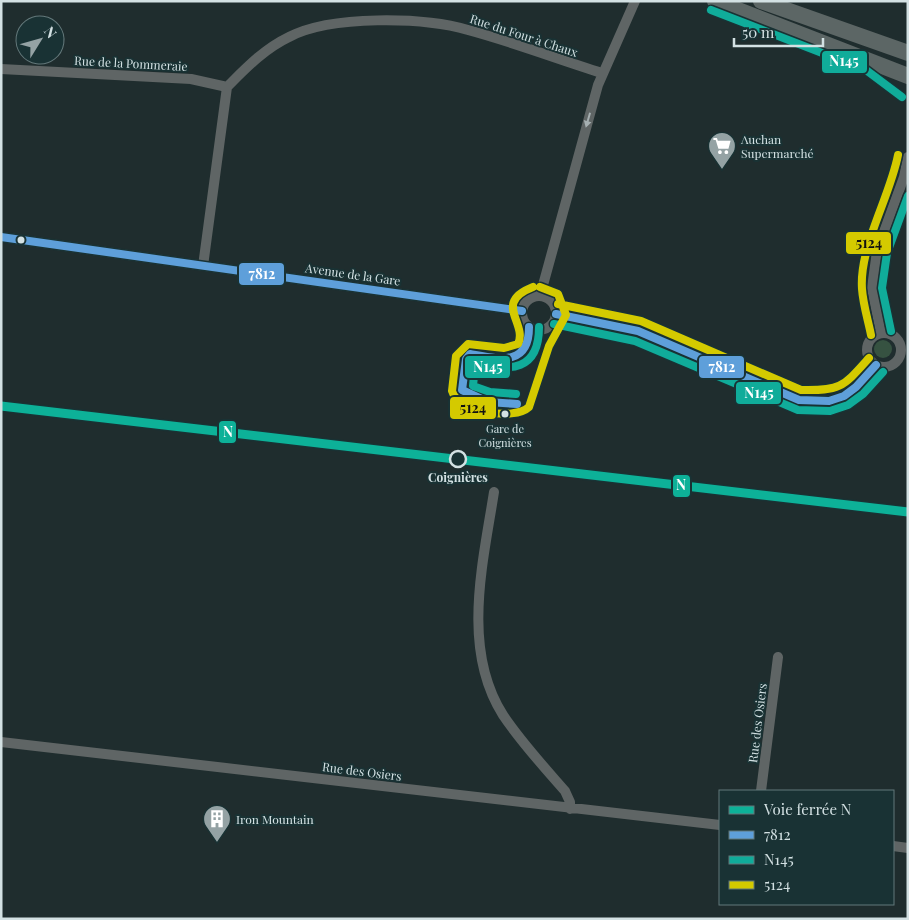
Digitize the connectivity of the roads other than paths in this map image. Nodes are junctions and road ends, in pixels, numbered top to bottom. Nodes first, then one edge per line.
1 (635, 1) edge
2 (715, 1) edge
3 (761, 1) edge
4 (900, 46) edge
5 (908, 53) edge
6 (871, 61) junction
7 (908, 67) edge
8 (1, 69) edge
9 (602, 73) junction
10 (908, 76) edge
11 (227, 87) junction
12 (908, 89) edge
13 (908, 157) edge
14 (906, 176) edge
15 (1, 238) edge
16 (203, 266) junction
17 (540, 296) junction
18 (522, 311) junction
19 (556, 314) junction
20 (881, 333) junction
21 (904, 353) edge
22 (876, 365) junction
23 (494, 492) dead end
24 (778, 657) dead end
25 (1, 742) edge
26 (761, 790) edge
27 (570, 809) junction
28 (719, 825) edge
29 (894, 846) edge
30 (908, 848) edge

1 - 9 street
2 - 6 main road
3 - 4 main road
4 - 5 main road
6 - 7 main road
6 - 10 main road
6 - 12 main road
8 - 11 street, Rue de la Pommeraie
9 - 11 street, Rue du Four à Chaux
9 -> 17 street
11 - 16 street
13 - 14 street
14 - 20 street
15 - 16 street, Avenue de la Gare
16 - 18 street, Avenue de la Gare
17 - 18 street
17 - 19 street
18 - 19 street
19 - 22 street
20 - 21 street
20 - 22 street
21 - 22 street
23 - 27 street
24 - 26 street, Rue des Osiers
25 - 27 street, Rue des Osiers
27 - 28 street, Rue des Osiers
29 - 30 street

